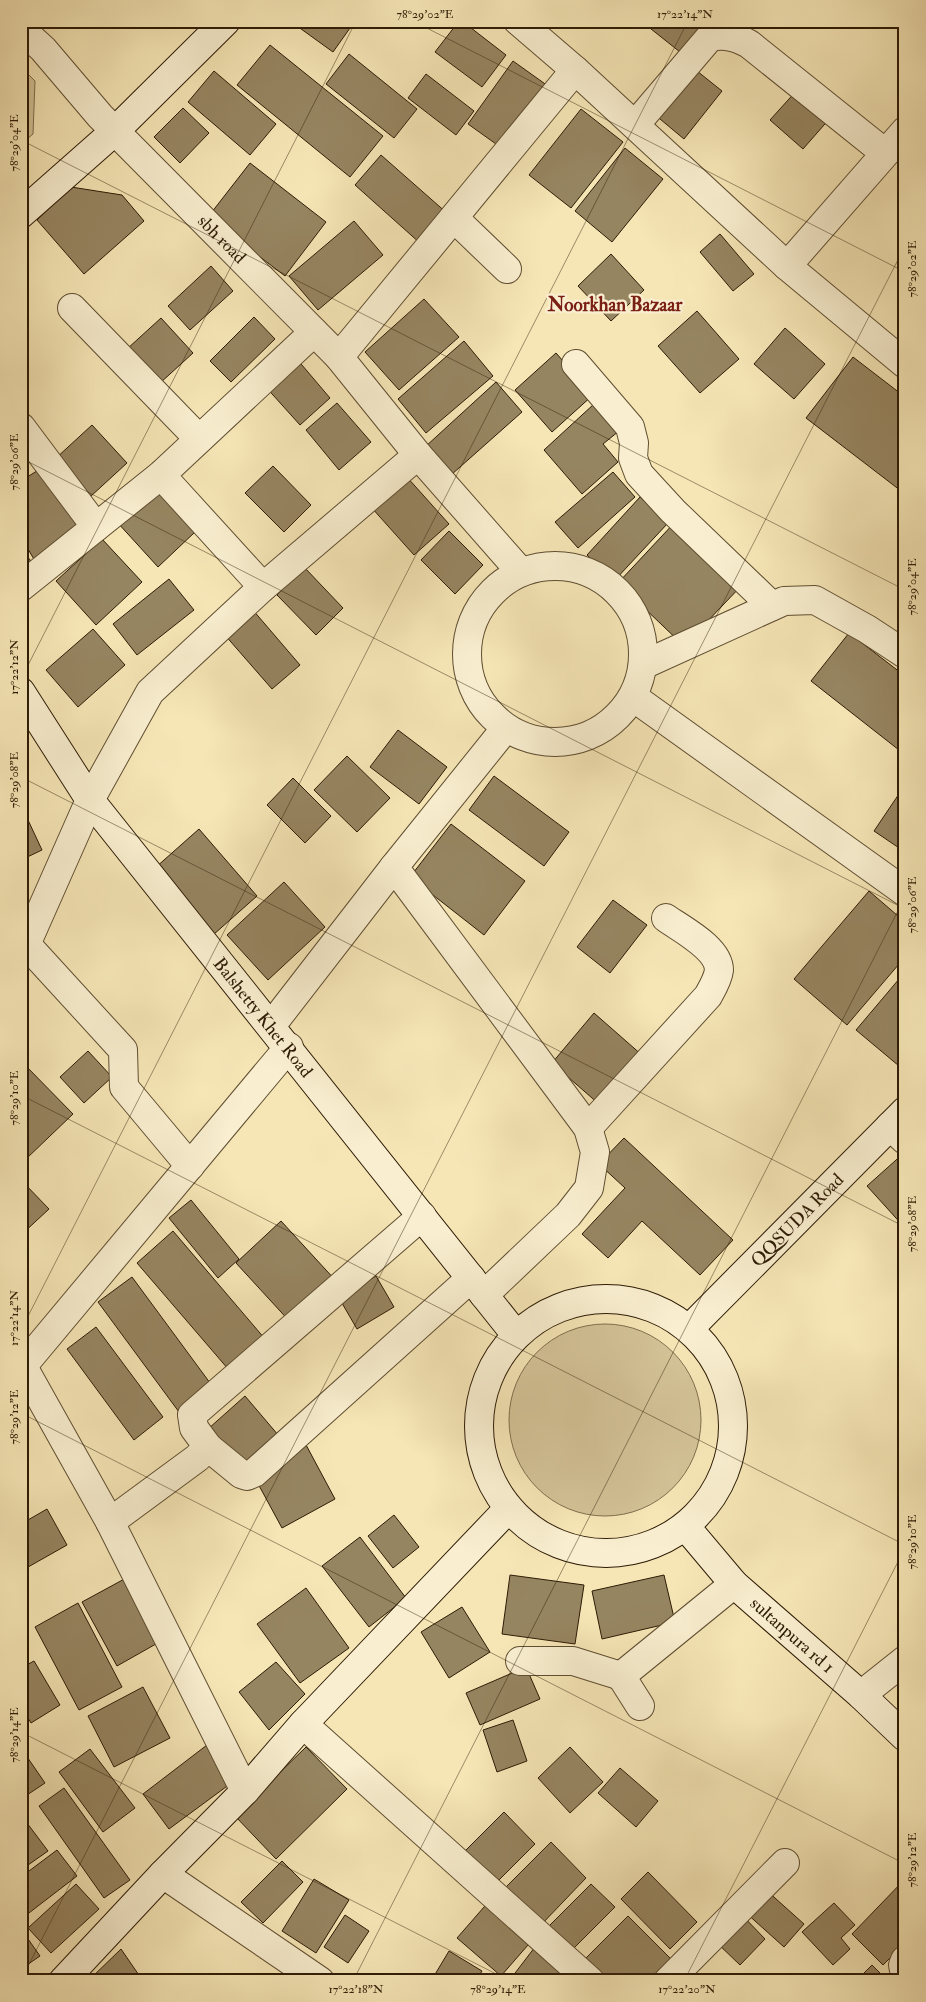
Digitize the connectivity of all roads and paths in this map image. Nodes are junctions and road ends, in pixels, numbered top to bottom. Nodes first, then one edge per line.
1 (226, 21) edge
2 (518, 21) edge
3 (21, 29) edge
4 (576, 70) junction
5 (635, 125) junction
6 (115, 131) junction
7 (905, 131) edge
8 (885, 153) junction
9 (21, 214) edge
10 (454, 218) junction
11 (787, 266) junction
12 (507, 269) dead end
13 (72, 308) dead end
14 (314, 332) junction
15 (339, 357) junction
16 (576, 364) dead end
17 (905, 364) edge
18 (21, 427) edge
19 (199, 439) junction
20 (418, 455) junction
21 (161, 475) junction
22 (96, 527) junction
23 (520, 571) junction
24 (21, 587) edge
25 (263, 587) junction
26 (772, 606) junction
27 (905, 654) edge
28 (644, 666) junction
29 (21, 692) edge
30 (633, 697) junction
31 (505, 729) junction
32 (90, 800) junction
33 (394, 867) junction
34 (905, 892) edge
35 (666, 918) dead end
36 (24, 950) edge
37 (271, 1026) junction
38 (289, 1048) junction
39 (900, 1126) edge
40 (588, 1128) junction
41 (190, 1166) junction
42 (422, 1216) junction
43 (478, 1286) junction
44 (690, 1328) junction
45 (516, 1335) junction
46 (22, 1366) edge
47 (208, 1447) junction
48 (508, 1509) junction
49 (110, 1522) junction
50 (686, 1527) junction
51 (734, 1584) junction
52 (905, 1660) edge
53 (520, 1661) dead end
54 (622, 1676) junction
55 (861, 1695) junction
56 (640, 1706) dead end
57 (303, 1724) junction
58 (905, 1737) edge
59 (245, 1791) junction
60 (785, 1863) dead end
61 (163, 1874) junction
62 (905, 1960) edge
63 (905, 1975) edge
64 (63, 1981) edge
65 (320, 1981) edge
66 (590, 1981) edge
67 (668, 1981) edge

1 - 6 street
2 - 4 street
3 - 6 street, sbh road
4 - 5 street
4 - 10 street
5 - 8 street
5 - 11 street
6 - 9 street
6 - 14 street, sbh road
7 - 8 street
8 - 11 street
10 - 12 street
10 - 15 street
11 - 17 street
13 - 19 street
14 - 15 street, sbh road
14 - 19 street
15 - 20 street, sbh road
16 - 26 street
18 - 22 street
19 - 21 street
20 - 23 street, sbh road
20 - 25 street
21 - 22 street
21 - 25 street
22 - 24 street
23 - 28 street
23 - 31 street
25 - 32 street
26 - 27 street
26 - 28 street
28 - 30 street
29 - 32 street, Balshetty Khet Road
30 - 31 street
30 - 34 street
31 - 33 street
32 - 36 street
32 - 37 street, Balshetty Khet Road
33 - 37 street
33 - 40 street
35 - 40 street
36 - 41 street
37 - 38 street, Balshetty Khet Road
38 - 41 street
38 - 42 street, Balshetty Khet Road
39 - 44 street, QQSUDA Road
40 - 43 street
41 - 46 street
42 - 43 street, Balshetty Khet Road
42 - 47 street
43 - 45 street, Balshetty Khet Road
43 - 47 street
44 - 45 street
44 - 50 street
45 - 48 street
46 - 49 street
47 - 49 street
48 - 50 street
48 - 57 street
49 - 59 street
50 - 51 street, sultanpura rd 1
51 - 54 street
51 - 55 street, sultanpura rd 1
52 - 55 street
53 - 54 street
54 - 56 street
55 - 58 street, sultanpura rd 1
57 - 59 street
57 - 66 street
59 - 61 street
60 - 67 street
61 - 64 street
61 - 65 street
62 - 63 street

